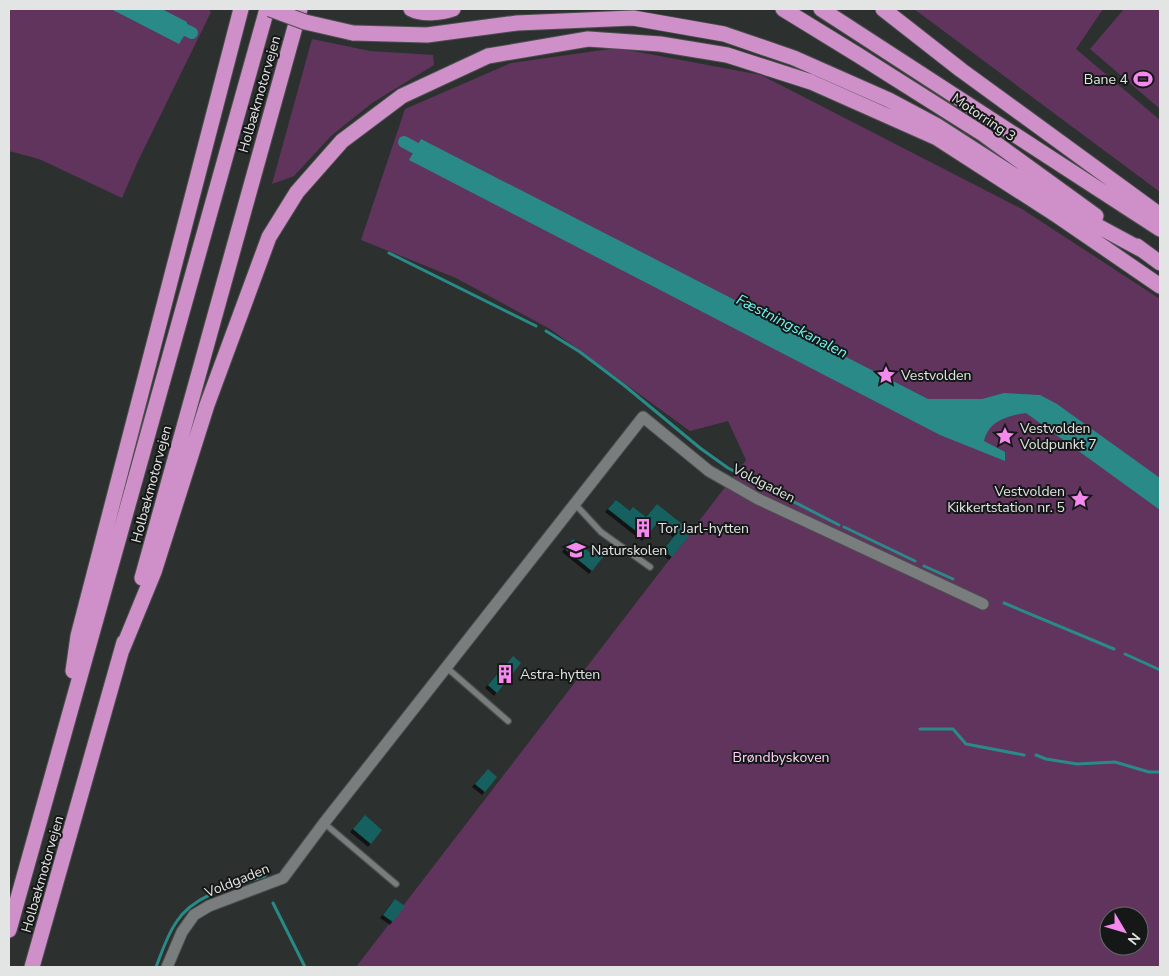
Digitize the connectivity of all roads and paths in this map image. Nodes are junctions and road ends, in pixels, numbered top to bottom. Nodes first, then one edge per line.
1 (241, 9) edge
2 (268, 9) edge
3 (300, 9) edge
4 (411, 9) edge
5 (453, 9) edge
6 (783, 9) edge
7 (822, 9) edge
8 (883, 9) edge
9 (1160, 215) edge
10 (1160, 229) edge
11 (1144, 251) junction
12 (1160, 262) edge
13 (1160, 286) edge
14 (575, 504) junction
15 (650, 567) dead end
16 (983, 604) dead end
17 (122, 650) junction
18 (446, 667) junction
19 (508, 721) dead end
20 (65, 728) junction
21 (324, 823) junction
22 (396, 884) dead end
23 (9, 930) edge
24 (32, 967) edge
25 (167, 967) edge

1 - 20 highway
2 - 11 highway, bridge
2 - 20 highway, Holbækmotorvejen
3 - 17 highway, Holbækmotorvejen
4 - 5 highway
6 - 11 highway, Motorring 3
7 - 10 highway, Motorring 3
8 - 9 highway
11 - 12 highway, Motorring 3
13 - 17 highway
14 - 15 lane
14 - 16 street, Voldgaden
14 - 18 street, Voldgaden
17 - 24 highway, Holbækmotorvejen
18 - 19 lane
18 - 21 street, Voldgaden
20 - 23 highway, Holbækmotorvejen
21 - 22 lane
21 - 25 street, Voldgaden

